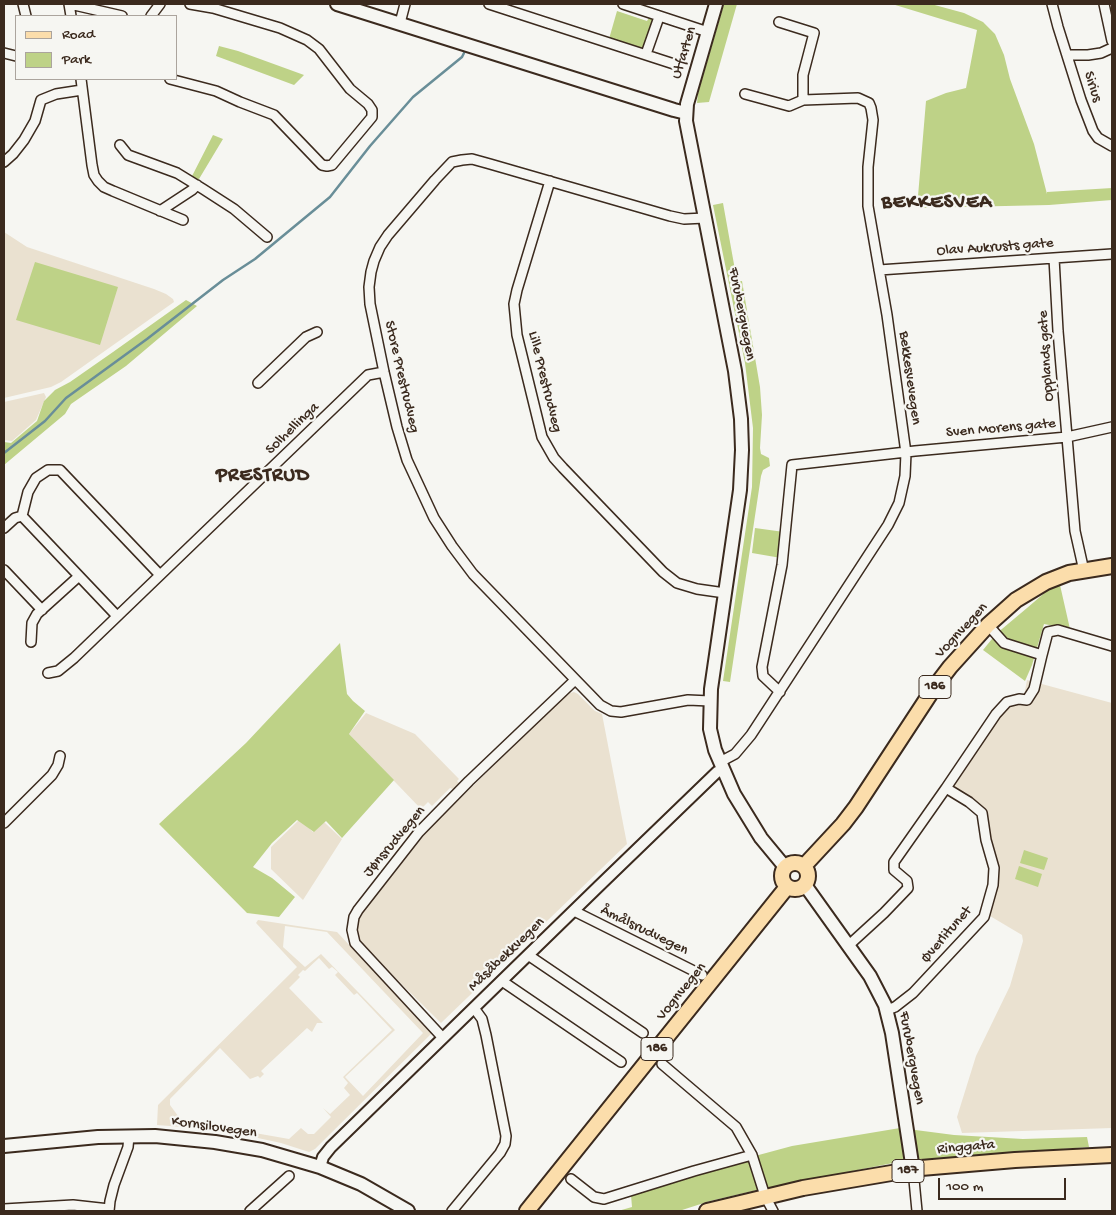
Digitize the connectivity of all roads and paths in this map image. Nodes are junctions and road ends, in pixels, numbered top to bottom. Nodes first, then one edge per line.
1 (70, 4) edge
2 (160, 4) edge
3 (190, 4) edge
4 (336, 4) edge
5 (405, 4) edge
6 (489, 4) edge
7 (624, 4) edge
8 (716, 4) edge
9 (1052, 4) edge
10 (1104, 4) edge
11 (118, 15) edge
12 (152, 15) edge
13 (659, 16) junction
14 (779, 22) dead end
15 (400, 23) junction
16 (708, 32) junction
17 (1112, 41) edge
18 (1112, 48) edge
19 (646, 54) junction
20 (1067, 55) junction
21 (678, 65) dead end
22 (81, 80) edge
23 (174, 80) edge
24 (82, 90) junction
25 (745, 94) dead end
26 (803, 100) junction
27 (686, 113) junction
28 (120, 146) dead end
29 (1112, 146) edge
30 (4, 162) edge
31 (550, 181) junction
32 (197, 185) junction
33 (160, 211) junction
34 (705, 218) junction
35 (183, 220) dead end
36 (267, 237) dead end
37 (1112, 254) edge
38 (1054, 258) junction
39 (879, 270) junction
40 (317, 332) dead end
41 (384, 372) junction
42 (258, 383) dead end
43 (1112, 427) edge
44 (1067, 437) junction
45 (906, 453) junction
46 (22, 516) junction
47 (4, 528) edge
48 (1112, 566) edge
49 (4, 570) edge
50 (1084, 570) junction
51 (160, 575) junction
52 (78, 577) junction
53 (725, 593) junction
54 (42, 610) junction
55 (117, 616) junction
56 (988, 625) junction
57 (30, 642) dead end
58 (1112, 646) edge
59 (1042, 655) junction
60 (48, 673) dead end
61 (575, 680) junction
62 (780, 692) junction
63 (710, 701) junction
64 (60, 756) dead end
65 (721, 766) junction
66 (946, 788) junction
67 (4, 823) edge
68 (804, 866) junction
69 (785, 867) junction
70 (805, 885) junction
71 (788, 887) junction
72 (574, 911) junction
73 (849, 945) junction
74 (528, 955) junction
75 (702, 976) dead end
76 (502, 981) junction
77 (474, 1008) junction
78 (886, 1010) junction
79 (643, 1033) dead end
80 (443, 1038) junction
81 (621, 1062) dead end
82 (662, 1064) dead end
83 (129, 1136) junction
84 (4, 1146) edge
85 (752, 1155) junction
86 (1112, 1155) edge
87 (320, 1167) junction
88 (913, 1175) junction
89 (289, 1176) dead end
90 (572, 1179) dead end
91 (765, 1196) junction
92 (394, 1208) edge
93 (4, 1209) edge
94 (109, 1210) edge
95 (250, 1211) edge
96 (408, 1211) edge
97 (452, 1211) edge
98 (527, 1211) edge
99 (707, 1211) edge
100 (773, 1211) edge
101 (917, 1211) edge

1 - 11 street
2 - 12 street
3 - 23 street
4 - 15 main road
5 - 15 street
6 - 19 street
7 - 13 street
8 - 16 main road, Utfarten
9 - 20 street, Sirius
10 - 17 street
13 - 16 street
13 - 19 street
14 - 26 street
15 - 27 main road
16 - 27 main road, Utfarten
18 - 20 street, Sirius
19 - 21 street
20 - 29 street, Sirius
22 - 24 street
24 - 30 street
24 - 33 street
25 - 26 street, Bekkesvevegen
26 - 39 street, Bekkesvevegen
27 - 34 main road, Furubergvegen
28 - 32 street
31 - 34 street, Store Prestrudveg
31 - 41 street, Store Prestrudveg
31 - 53 street, Lille Prestrudveg
32 - 33 street
32 - 36 street
33 - 35 street
34 - 53 main road, Furubergvegen
37 - 38 street, Olav Aukrusts gate
38 - 39 street, Olav Aukrusts gate
38 - 44 street, Opplands gate
39 - 45 street, Bekkesvevegen
40 - 42 street
41 - 51 street, Solhellinga
41 - 61 street, Store Prestrudveg
43 - 44 street, Sven Morens gate
44 - 45 street, Sven Morens gate
44 - 50 street, Opplands gate
45 - 62 street, Bekkesvevegen
45 - 62 street, Sven Morens gate
46 - 47 street
46 - 51 street
46 - 52 street
48 - 50 main road, Vognvegen / 186
49 - 54 street
50 - 56 main road, Vognvegen / 186
51 - 55 street, Solhellinga
52 - 54 street
52 - 55 street
53 - 63 main road, Furubergvegen
54 - 57 street
55 - 60 street, Solhellinga
56 - 59 street
56 - 68 main road, Vognvegen / 186
58 - 59 street
59 - 66 street
61 - 63 street, Store Prestrudveg
61 - 80 street, Jønsrudvegen
62 - 65 street, Bekkesvevegen
63 - 65 main road, Furubergvegen
64 - 67 street
65 - 69 main road, Furubergvegen
65 - 72 street, Måsåbekkvegen
66 - 73 street
66 - 78 street, Øverlitunet
68 - 69 main road
68 - 70 main road
69 - 71 main road
70 - 71 main road
70 - 73 main road, Furubergvegen
71 - 98 main road, Vognvegen / 186
72 - 74 street, Måsåbekkvegen
72 - 75 street, Åmålsrudvegen
73 - 78 main road, Furubergvegen
74 - 76 street, Måsåbekkvegen
74 - 79 street
76 - 77 street, Måsåbekkvegen
76 - 81 street
77 - 80 street, Måsåbekkvegen
77 - 97 street
78 - 88 main road, Furubergvegen
80 - 87 street, Måsåbekkvegen
82 - 85 street
83 - 84 main road, Kornsilovegen
83 - 87 main road, Kornsilovegen
83 - 94 street
85 - 90 street
85 - 91 street
86 - 88 main road, Ringgata / 187
87 - 92 main road, Kornsilovegen
88 - 91 main road, Ringgata / 187
88 - 101 street
89 - 95 street
91 - 99 main road, Ringgata / 187
91 - 100 street
92 - 96 main road, Kornsilovegen
93 - 94 street

